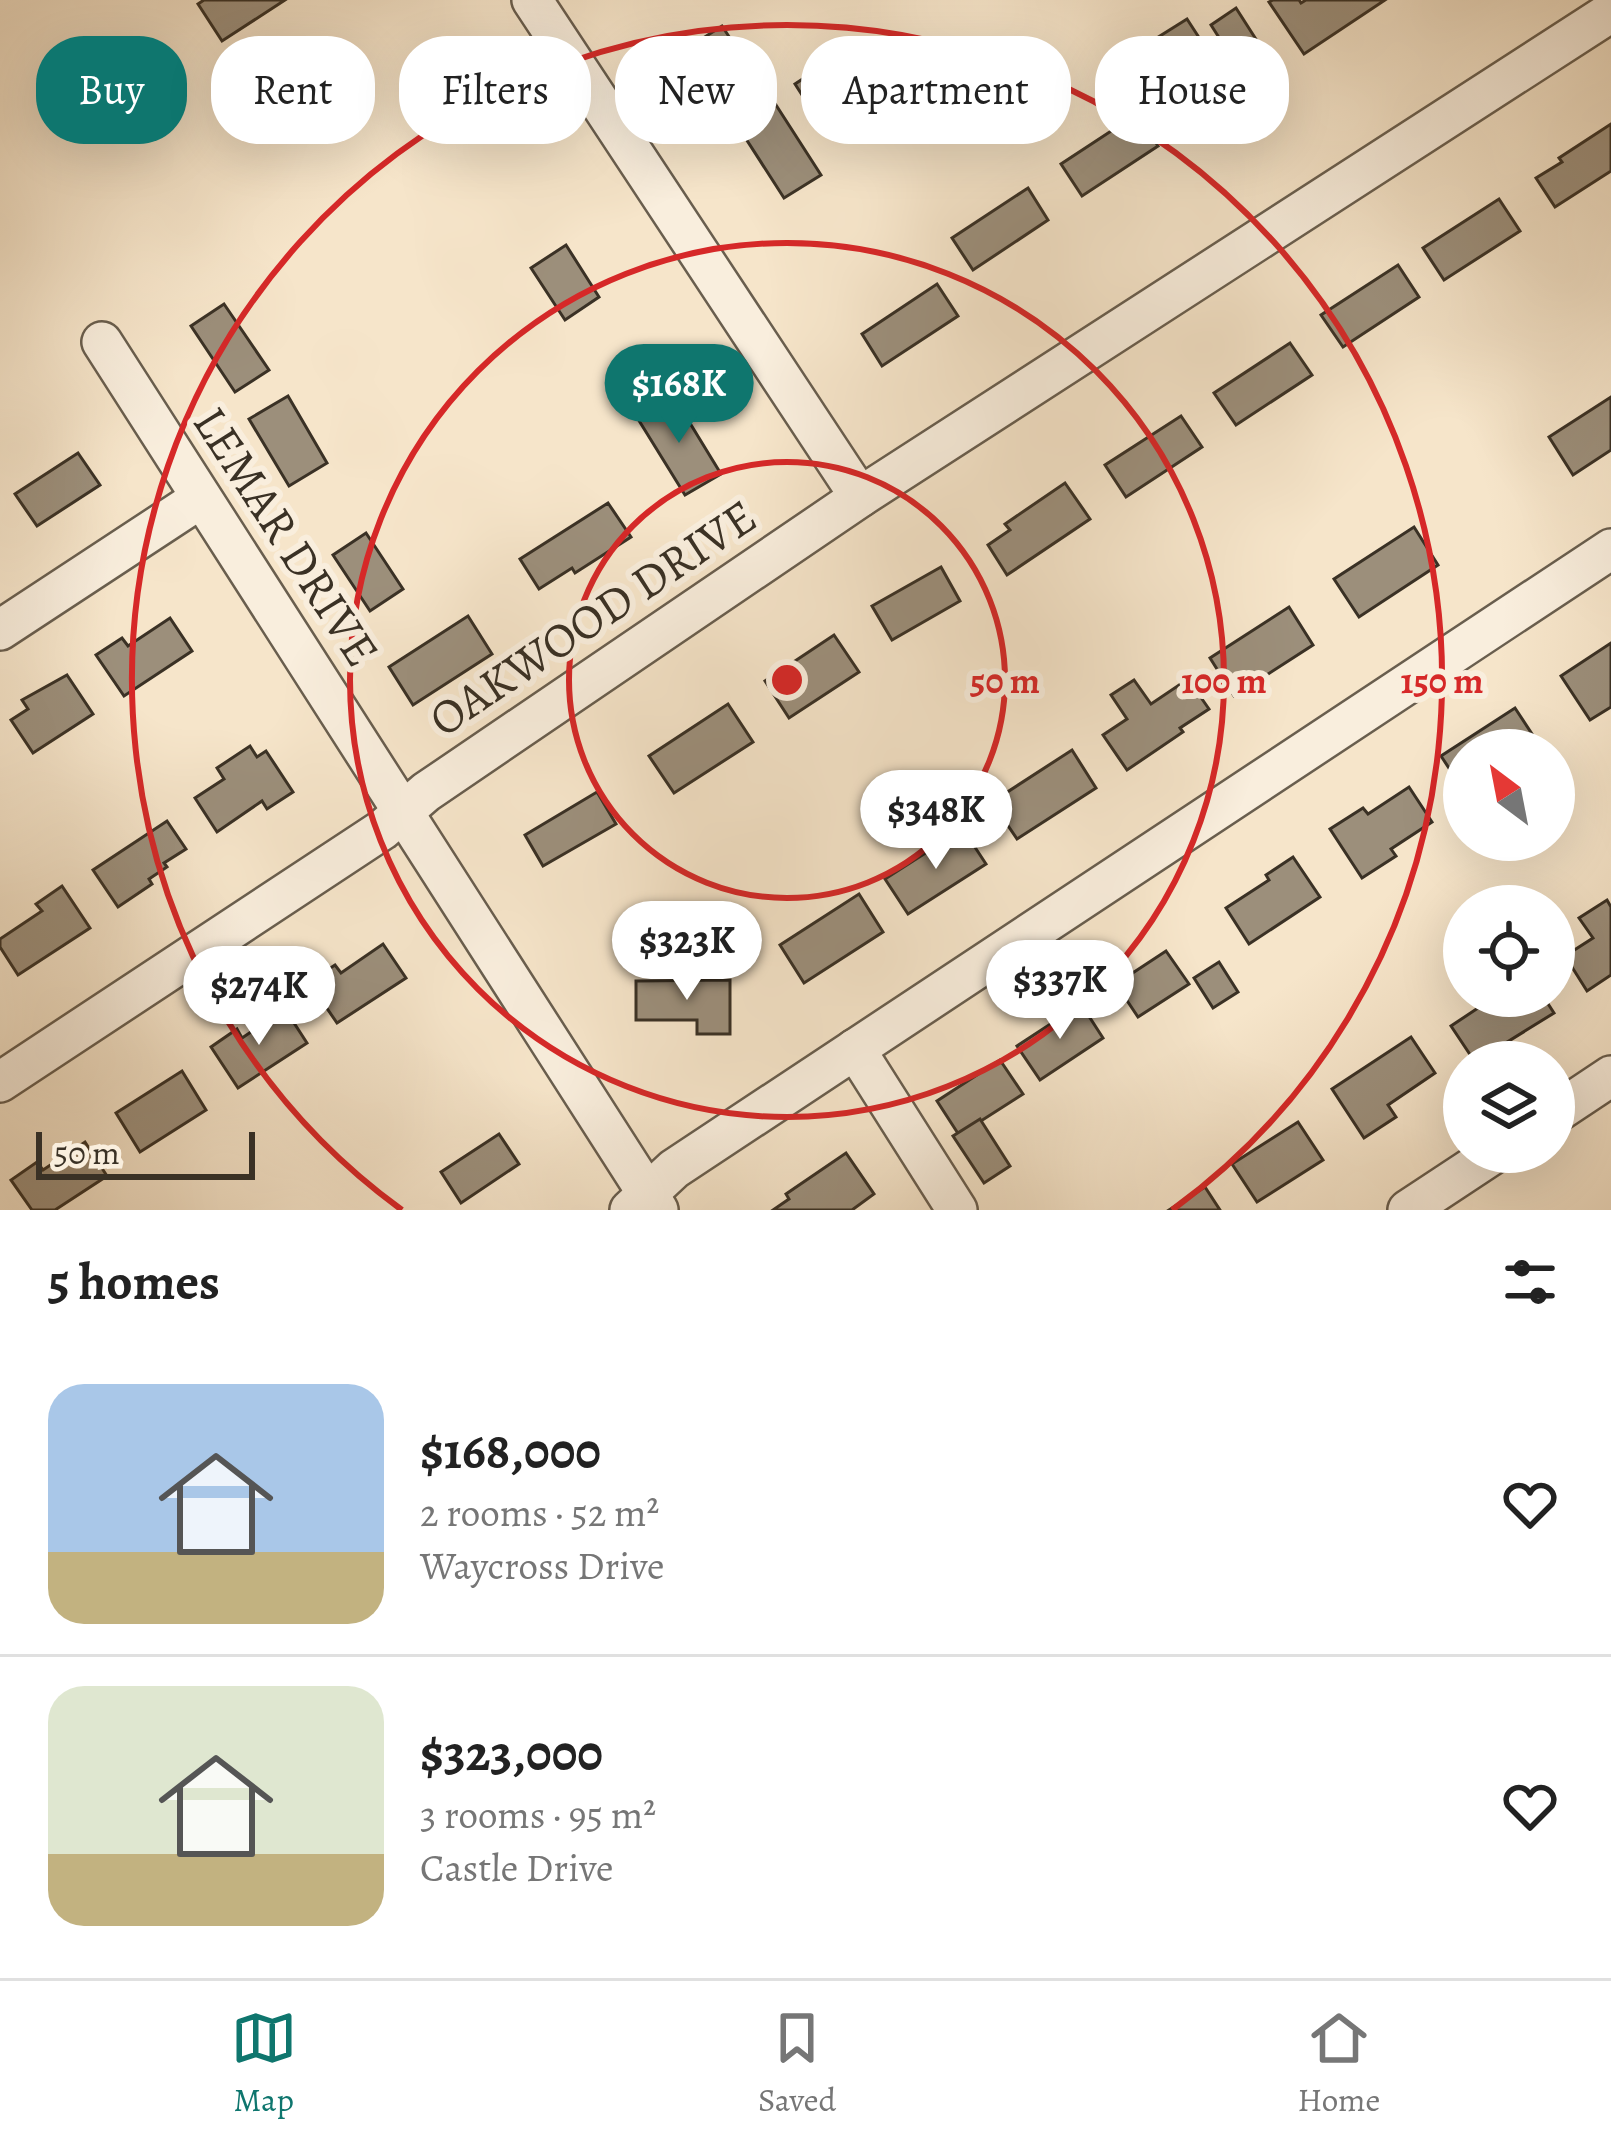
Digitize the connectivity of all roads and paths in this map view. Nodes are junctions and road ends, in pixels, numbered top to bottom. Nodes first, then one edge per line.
1 (532, 0) edge
2 (1611, 12) edge
3 (102, 342) dead end
4 (860, 497) junction
5 (201, 498) junction
6 (1611, 549) edge
7 (0, 630) edge
8 (404, 812) junction
9 (855, 1049) junction
10 (1611, 1076) edge
11 (0, 1082) edge
12 (1575, 1100) edge
13 (1464, 1173) edge
14 (645, 1204) edge
15 (957, 1210) edge
16 (1408, 1210) edge

1 - 4 street
2 - 4 street, OAKWOOD DRIVE
3 - 5 street, LEMAR DRIVE
4 - 8 street, OAKWOOD DRIVE
5 - 7 street
5 - 8 street, LEMAR DRIVE
6 - 9 street
8 - 11 street, OAKWOOD DRIVE
8 - 14 street, LEMAR DRIVE
9 - 14 street
9 - 15 street
10 - 12 street
13 - 16 street

